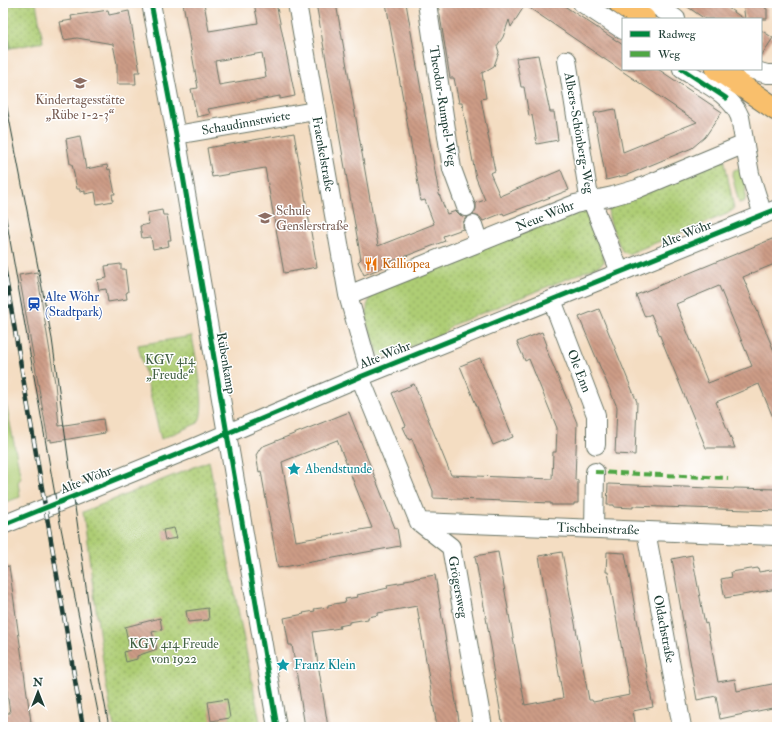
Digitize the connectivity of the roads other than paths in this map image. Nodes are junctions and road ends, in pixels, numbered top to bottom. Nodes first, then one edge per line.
1 (151, 3) edge
2 (297, 3) edge
3 (427, 3) edge
4 (582, 3) edge
5 (620, 3) edge
6 (653, 3) edge
7 (642, 18) edge
8 (675, 18) edge
9 (622, 29) edge
10 (566, 60) dead end
11 (684, 70) edge
12 (718, 70) edge
13 (777, 110) edge
14 (315, 111) junction
15 (176, 135) junction
16 (745, 144) junction
17 (591, 200) junction
18 (466, 207) dead end
19 (770, 212) edge
20 (473, 225) dead end
21 (480, 243) junction
22 (620, 272) junction
23 (348, 295) junction
24 (552, 300) junction
25 (365, 375) junction
26 (227, 433) junction
27 (596, 445) dead end
28 (595, 472) dead end
29 (419, 522) junction
30 (3, 525) edge
31 (594, 529) junction
32 (646, 531) junction
33 (777, 536) edge
34 (277, 727) edge
35 (483, 727) edge
36 (682, 727) edge

1 - 15 street, Rübenkamp
2 - 14 street, Fraenkelstraße
3 - 18 street, Theodor-Rumpel-Weg
4 - 9 street
5 - 7 main road
6 - 8 street
10 - 17 street, Albers-Schönberg-Weg
11 - 16 street
12 - 13 main road
14 - 15 street, Schaudinnstwiete
14 - 23 street, Fraenkelstraße
15 - 26 street, Rübenkamp
16 - 17 street, Neue Wöhr
16 - 19 street
17 - 21 street, Neue Wöhr
17 - 22 street, Albers-Schönberg-Weg
19 - 22 street, Alte Wöhr
20 - 21 street
21 - 23 street, Neue Wöhr
22 - 24 street, Alte Wöhr
23 - 25 street, Fraenkelstraße
24 - 25 street, Alte Wöhr
24 - 27 street, Ole Enn
25 - 26 street, Alte Wöhr
25 - 29 street
26 - 30 street, Alte Wöhr
26 - 34 street, Rübenkamp
28 - 31 street
29 - 31 street, Tischbeinstraße
29 - 35 street, Grögersweg
31 - 32 street, Tischbeinstraße
32 - 33 street, Tischbeinstraße
32 - 36 street, Oldachstraße

